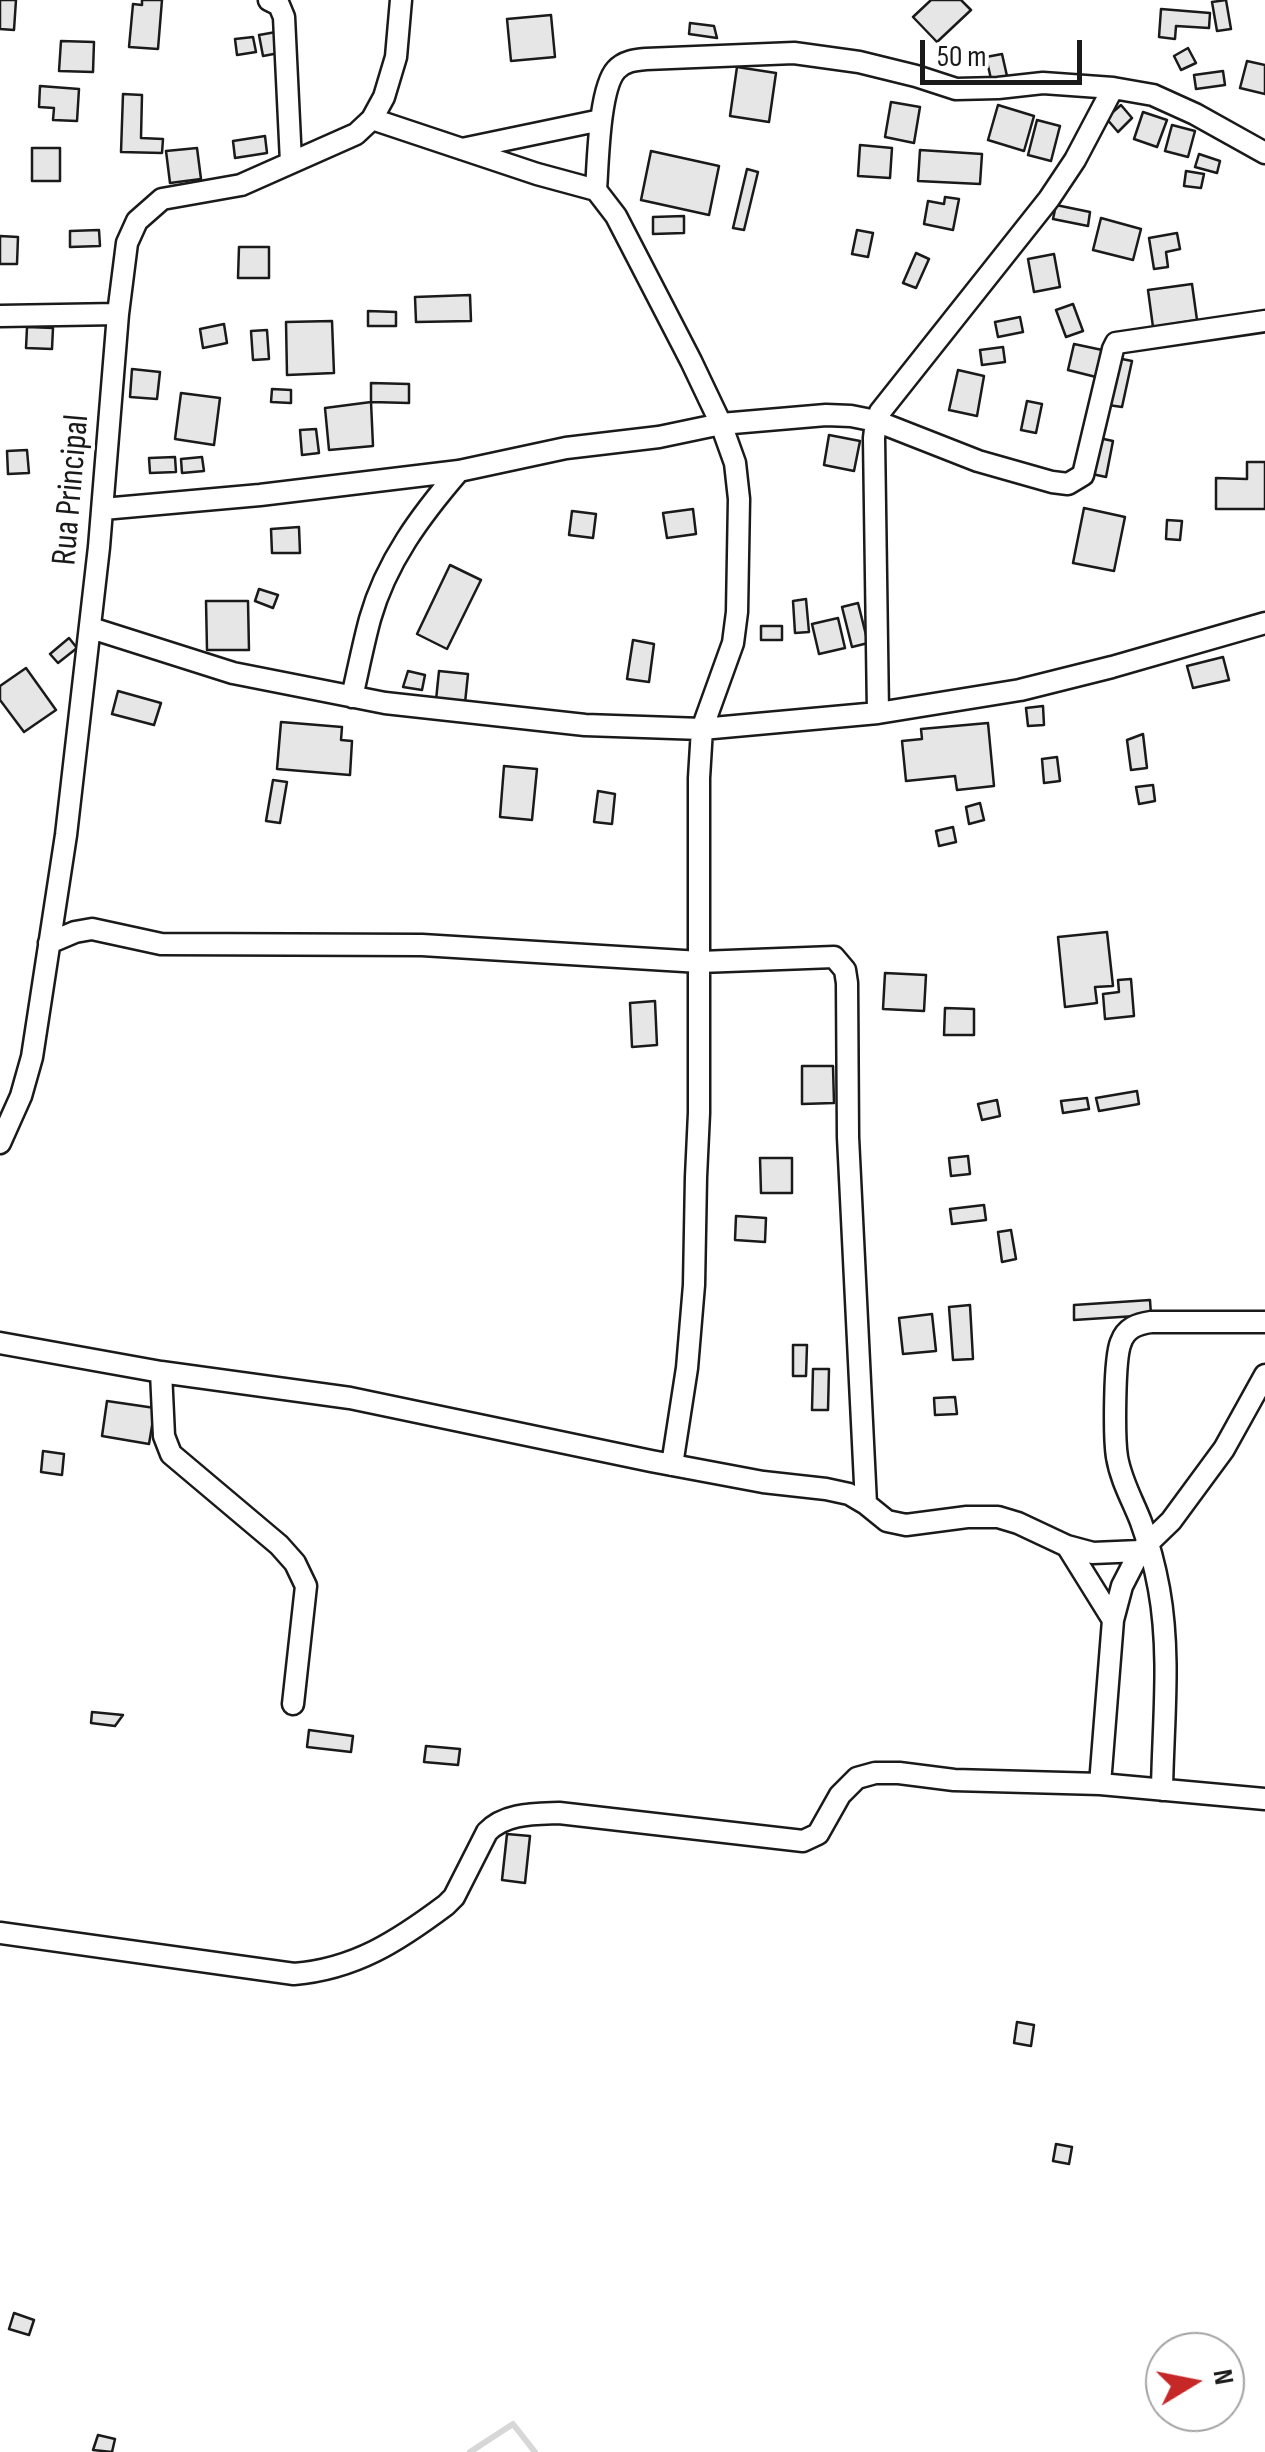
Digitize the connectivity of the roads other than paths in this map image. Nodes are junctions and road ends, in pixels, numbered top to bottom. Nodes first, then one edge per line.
1 (269, 0) edge
2 (401, 0) edge
3 (1113, 88) junction
4 (372, 120) junction
5 (601, 120) junction
6 (460, 150) junction
7 (1265, 153) edge
8 (291, 162) junction
9 (596, 190) junction
10 (118, 314) junction
11 (0, 316) edge
12 (1265, 320) edge
13 (876, 422) junction
14 (721, 424) junction
15 (459, 470) junction
16 (103, 509) junction
17 (1265, 623) edge
18 (91, 628) junction
19 (352, 697) junction
20 (878, 714) junction
21 (702, 730) junction
22 (50, 943) junction
23 (700, 962) junction
24 (0, 1143) edge
25 (1265, 1322) edge
26 (0, 1342) edge
27 (161, 1372) junction
28 (1265, 1376) edge
29 (672, 1466) junction
30 (866, 1504) junction
31 (1066, 1546) junction
32 (1144, 1548) junction
33 (1113, 1620) junction
34 (293, 1704) dead end
35 (1100, 1784) junction
36 (1162, 1790) junction
37 (1265, 1800) edge
38 (0, 1933) edge

1 - 8 street
2 - 4 street
3 - 5 street
3 - 7 street
3 - 13 street
4 - 6 street
4 - 8 street, Rua Principal
5 - 6 street
5 - 9 street
6 - 9 street
8 - 10 street, Rua Principal
9 - 14 street
10 - 11 street
10 - 16 street, Rua Principal
12 - 13 street
13 - 14 street
13 - 20 street
14 - 15 street
14 - 21 street
15 - 16 street
15 - 19 street
16 - 18 street, Rua Principal
17 - 20 street
18 - 19 street
18 - 22 street, Rua Principal
19 - 21 street
20 - 21 street
21 - 23 street
22 - 23 street
22 - 24 street, Rua Principal
23 - 29 street
23 - 30 street
25 - 32 street
26 - 27 street
27 - 29 street
27 - 34 street
28 - 32 street
29 - 30 street
30 - 31 street
31 - 32 street
31 - 33 street
32 - 33 street
32 - 36 street
33 - 35 street
35 - 36 street
35 - 38 street
36 - 37 street

